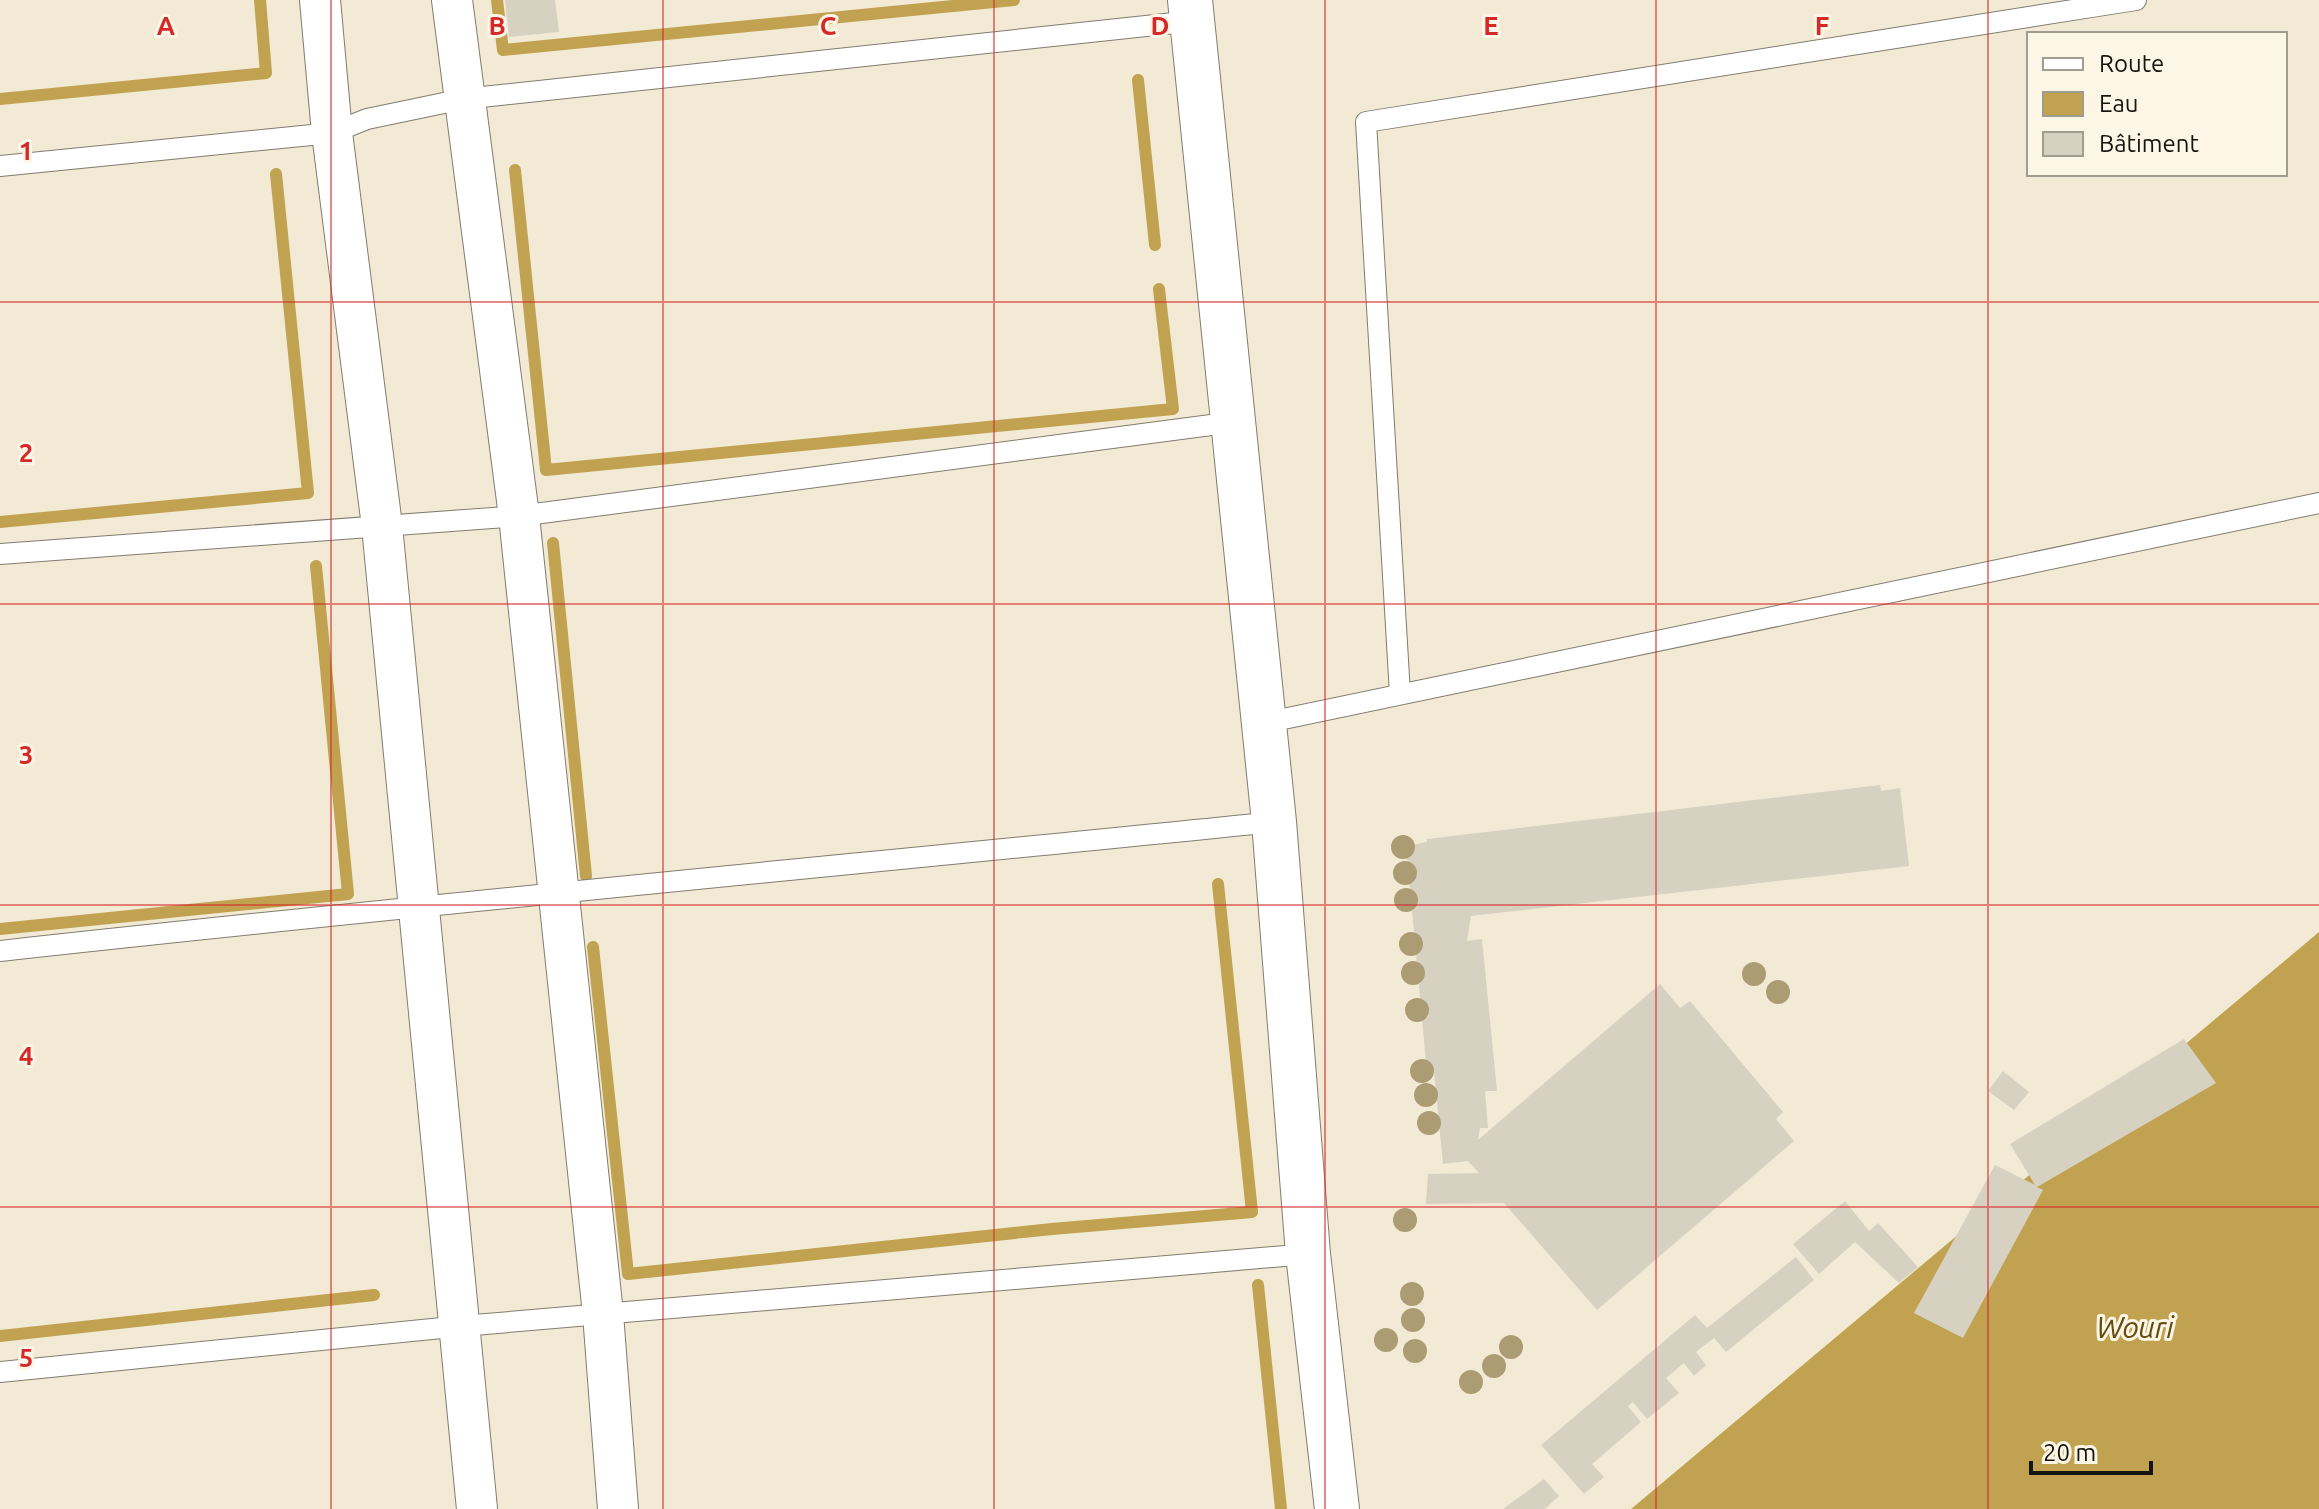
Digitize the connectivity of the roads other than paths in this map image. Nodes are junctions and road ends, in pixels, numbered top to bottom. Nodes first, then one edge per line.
1 (320, 0) edge
2 (452, 0) edge
3 (2136, 0) edge
4 (1192, 11) edge
5 (463, 99) junction
6 (332, 133) junction
7 (0, 166) edge
8 (1234, 422) junction
9 (2319, 503) edge
10 (519, 516) junction
11 (382, 526) junction
12 (0, 554) edge
13 (1400, 694) junction
14 (1264, 723) junction
15 (1274, 822) junction
16 (560, 895) junction
17 (418, 905) junction
18 (0, 951) edge
19 (1308, 1254) junction
20 (603, 1314) junction
21 (462, 1326) junction
22 (0, 1372) edge
23 (477, 1509) edge
24 (618, 1509) edge
25 (1337, 1509) edge

1 - 6 street
2 - 5 street
3 - 13 lane
4 - 5 lane
4 - 8 street
5 - 6 lane
5 - 10 street
6 - 7 lane
6 - 11 street
8 - 10 lane
8 - 14 street
9 - 13 lane
10 - 11 lane
10 - 16 street
11 - 12 lane
11 - 17 street
13 - 14 lane
14 - 15 street
15 - 16 lane
15 - 19 street
16 - 17 lane
16 - 20 street
17 - 18 lane
17 - 21 street
19 - 20 lane
19 - 25 street
20 - 21 lane
20 - 24 street
21 - 22 lane
21 - 23 street

